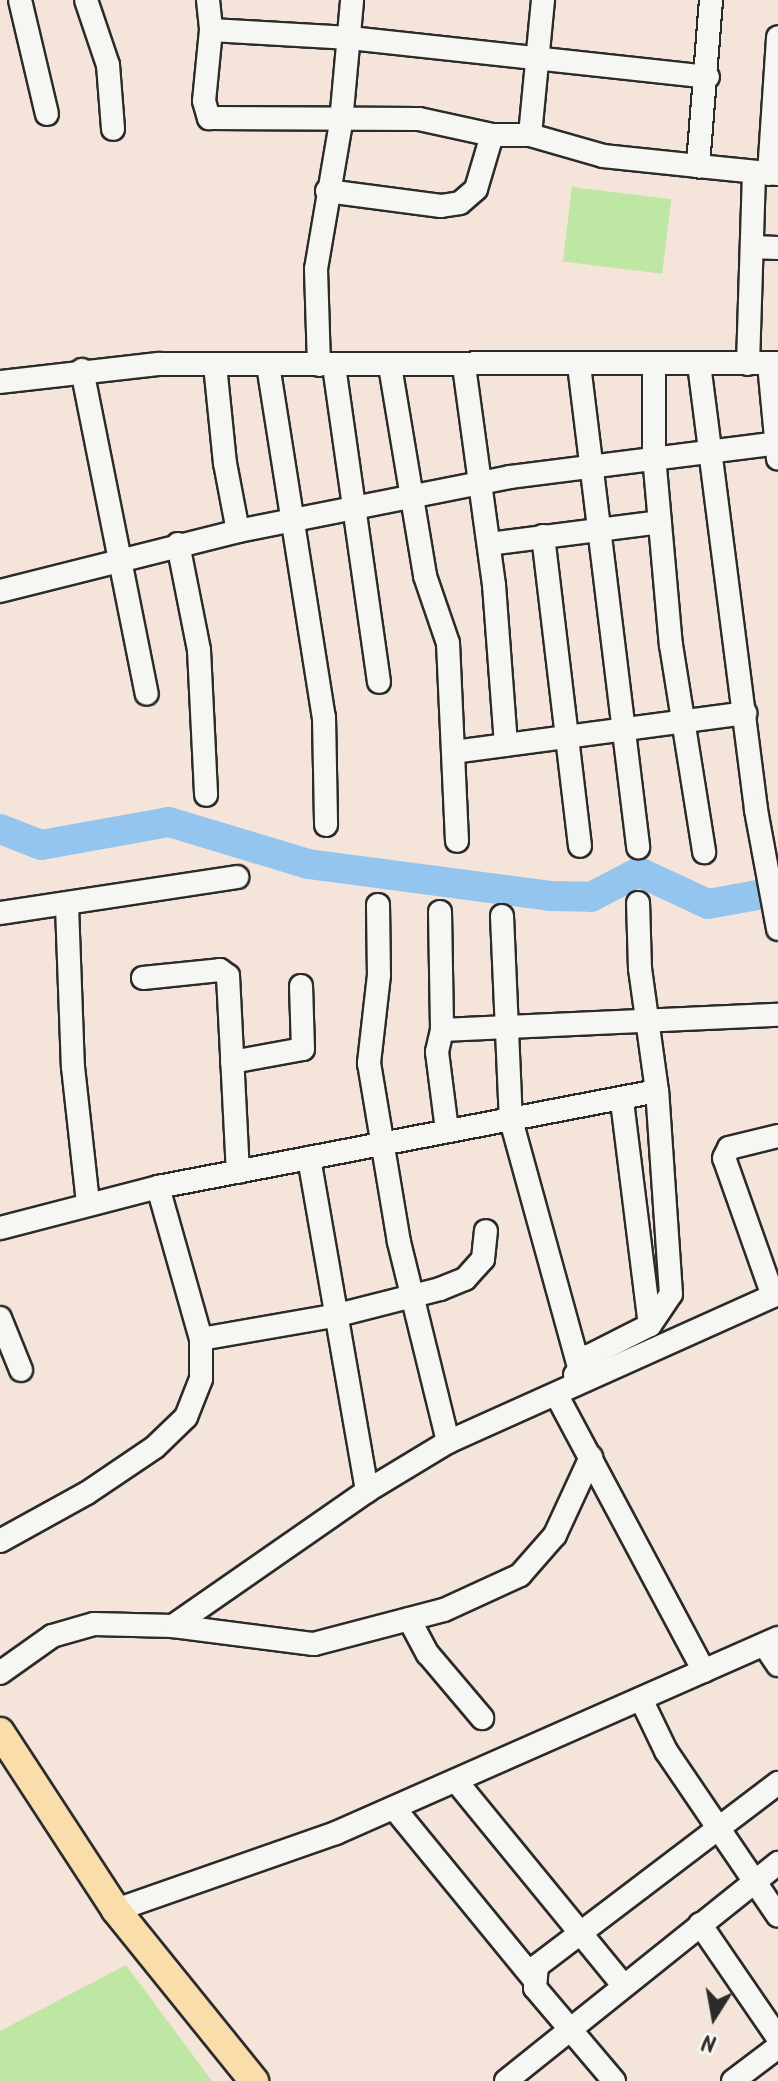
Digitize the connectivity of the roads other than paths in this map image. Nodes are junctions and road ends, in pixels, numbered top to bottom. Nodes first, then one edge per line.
1 (20, 0) edge
2 (86, 0) edge
3 (208, 0) edge
4 (352, 0) edge
5 (543, 0) edge
6 (711, 0) edge
7 (211, 30) junction
8 (778, 37) edge
9 (350, 38) junction
10 (537, 62) junction
11 (708, 77) junction
12 (47, 114) dead end
13 (341, 122) junction
14 (113, 129) dead end
15 (492, 135) junction
16 (530, 135) junction
17 (698, 166) junction
18 (767, 174) edge
19 (327, 191) junction
20 (752, 247) junction
21 (778, 248) edge
22 (654, 364) junction
23 (699, 364) junction
24 (765, 364) edge
25 (215, 365) junction
26 (268, 365) junction
27 (579, 365) junction
28 (327, 366) junction
29 (390, 366) junction
30 (464, 366) junction
31 (82, 370) junction
32 (0, 382) edge
33 (777, 449) edge
34 (710, 452) junction
35 (654, 456) junction
36 (592, 464) junction
37 (481, 484) junction
38 (411, 499) junction
39 (354, 511) junction
40 (295, 521) junction
41 (660, 522) junction
42 (601, 528) junction
43 (238, 531) junction
44 (543, 536) junction
45 (178, 544) junction
46 (489, 544) junction
47 (122, 557) junction
48 (0, 591) edge
49 (379, 682) dead end
50 (147, 694) dead end
51 (745, 713) junction
52 (684, 721) junction
53 (622, 730) junction
54 (567, 738) junction
55 (506, 745) junction
56 (454, 752) junction
57 (206, 795) dead end
58 (326, 825) dead end
59 (457, 841) dead end
60 (580, 846) dead end
61 (638, 847) dead end
62 (704, 852) dead end
63 (237, 877) dead end
64 (638, 903) dead end
65 (378, 905) dead end
66 (67, 906) junction
67 (440, 912) dead end
68 (0, 913) edge
69 (502, 916) dead end
70 (778, 929) edge
71 (143, 978) dead end
72 (301, 986) dead end
73 (778, 1015) edge
74 (647, 1023) junction
75 (508, 1026) junction
76 (442, 1030) junction
77 (232, 1062) junction
78 (657, 1091) junction
79 (622, 1101) junction
80 (511, 1120) junction
81 (447, 1130) junction
82 (778, 1136) edge
83 (379, 1144) junction
84 (309, 1158) junction
85 (238, 1172) junction
86 (158, 1187) junction
87 (88, 1202) junction
88 (0, 1228) edge
89 (486, 1231) dead end
90 (775, 1295) edge
91 (412, 1296) junction
92 (338, 1315) junction
93 (0, 1318) edge
94 (650, 1325) junction
95 (201, 1339) junction
96 (579, 1367) junction
97 (21, 1370) dead end
98 (562, 1391) junction
99 (448, 1442) junction
100 (591, 1457) junction
101 (367, 1491) junction
102 (0, 1541) edge
103 (409, 1619) junction
104 (173, 1626) junction
105 (772, 1642) edge
106 (778, 1665) edge
107 (704, 1671) junction
108 (0, 1673) edge
109 (641, 1699) junction
110 (482, 1718) dead end
111 (0, 1732) edge
112 (456, 1781) junction
113 (778, 1783) edge
114 (394, 1808) junction
115 (718, 1826) junction
116 (778, 1863) edge
117 (754, 1881) junction
118 (116, 1910) junction
119 (778, 1916) edge
120 (700, 1924) junction
121 (579, 1934) junction
122 (533, 1978) junction
123 (623, 1985) junction
124 (568, 2031) junction
125 (778, 2038) edge
126 (778, 2047) edge
127 (254, 2081) edge
128 (506, 2081) edge
129 (614, 2081) edge
130 (733, 2081) edge

1 - 12 street
2 - 14 street
3 - 7 street
4 - 9 street
5 - 10 street
6 - 11 street
7 - 9 street
7 - 13 street
8 - 18 street
9 - 10 street
9 - 13 street
10 - 11 street
10 - 16 street
11 - 17 street
13 - 15 street
13 - 19 street
15 - 16 street
15 - 19 street
16 - 17 street
17 - 18 street
18 - 20 street
19 - 28 street
20 - 21 street
20 - 24 street
22 - 23 street
22 - 27 street
22 - 35 street
23 - 24 street
23 - 34 street
24 - 33 street
25 - 26 street
25 - 31 street
25 - 43 street
26 - 28 street
26 - 40 street
27 - 30 street
27 - 36 street
28 - 29 street
28 - 39 street
29 - 30 street
29 - 38 street
30 - 37 street
31 - 32 street
31 - 47 street
33 - 34 street
34 - 35 street
34 - 51 street
35 - 36 street
35 - 41 street
36 - 37 street
36 - 42 street
37 - 38 street
37 - 46 street
38 - 39 street
38 - 56 street
39 - 40 street
39 - 49 street
40 - 43 street
40 - 58 street
41 - 42 street
41 - 52 street
42 - 44 street
42 - 53 street
43 - 45 street
44 - 46 street
44 - 54 street
45 - 47 street
45 - 57 street
46 - 55 street
47 - 48 street
47 - 50 street
51 - 52 street
51 - 70 street
52 - 53 street
52 - 62 street
53 - 54 street
53 - 61 street
54 - 55 street
54 - 60 street
55 - 56 street
56 - 59 street
63 - 66 street
64 - 74 street
65 - 83 street
66 - 68 street
66 - 87 street
67 - 76 street
69 - 75 street
71 - 77 street
72 - 77 street
73 - 74 street
74 - 75 street
74 - 78 street
75 - 76 street
75 - 80 street
76 - 81 street
77 - 85 street
78 - 79 street
78 - 94 street
79 - 80 street
79 - 94 street
80 - 81 street
80 - 96 street
81 - 83 street
82 - 90 street
83 - 84 street
83 - 91 street
84 - 85 street
84 - 92 street
85 - 86 street
86 - 87 street
86 - 95 street
87 - 88 street
89 - 91 street
90 - 98 street
91 - 92 street
91 - 99 street
92 - 95 street
92 - 101 street
93 - 97 street
94 - 96 street
95 - 102 street
96 - 98 street
98 - 99 street
98 - 100 street
99 - 101 street
100 - 103 street
100 - 107 street
101 - 104 street
103 - 104 street
103 - 110 street
104 - 108 street
105 - 106 street
105 - 107 street
107 - 109 street
109 - 112 street
109 - 115 street
111 - 118 main road
112 - 114 street
112 - 121 street
113 - 115 street
114 - 118 street
114 - 122 street
115 - 117 street
115 - 121 street
116 - 117 street
117 - 119 street
117 - 120 street
118 - 127 main road
120 - 123 street
120 - 125 street
121 - 122 street
121 - 123 street
122 - 124 street
123 - 124 street
124 - 128 street
124 - 129 street
126 - 130 street

